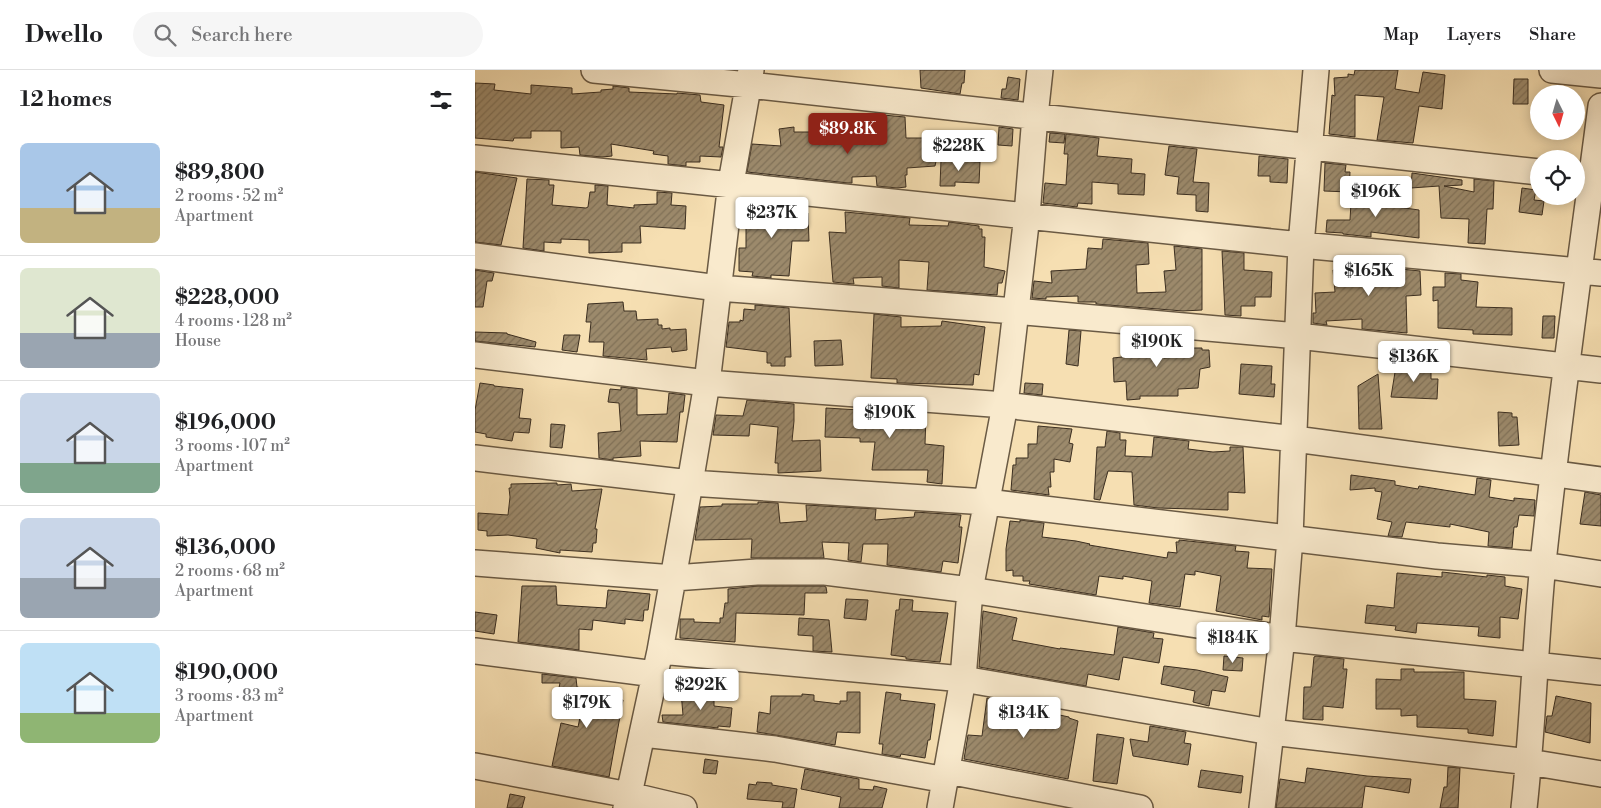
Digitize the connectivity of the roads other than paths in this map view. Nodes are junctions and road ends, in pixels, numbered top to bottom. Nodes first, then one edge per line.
1 (594, 70) edge
2 (1040, 70) edge
3 (1316, 70) edge
4 (1552, 70) edge
5 (1601, 75) edge
6 (750, 77) edge
7 (1601, 106) edge
8 (1035, 116) junction
9 (1310, 146) junction
10 (475, 158) edge
11 (1530, 171) edge
12 (1590, 178) edge
13 (731, 183) junction
14 (1027, 215) junction
15 (1301, 245) junction
16 (475, 256) edge
17 (1589, 272) edge
18 (718, 288) junction
19 (1015, 311) junction
20 (1297, 336) junction
21 (475, 355) edge
22 (1566, 365) junction
23 (1601, 370) edge
24 (707, 383) junction
25 (1005, 405) junction
26 (1295, 439) junction
27 (475, 458) edge
28 (1553, 474) junction
29 (1601, 480) edge
30 (690, 483) junction
31 (987, 502) junction
32 (1291, 538) junction
33 (475, 563) edge
34 (1543, 565) junction
35 (1601, 574) edge
36 (674, 578) junction
37 (970, 590) junction
38 (1283, 638) junction
39 (475, 651) edge
40 (657, 662) junction
41 (1534, 665) junction
42 (1601, 672) edge
43 (963, 679) junction
44 (1271, 732) junction
45 (643, 734) junction
46 (1529, 762) junction
47 (475, 766) edge
48 (1601, 774) edge
49 (947, 775) junction
50 (628, 802) edge
51 (684, 808) edge
52 (940, 808) edge
53 (1140, 808) edge
54 (1262, 808) edge
55 (1524, 808) edge

1 - 6 street
2 - 8 street
3 - 9 street
4 - 5 street
6 - 8 street
6 - 13 street
7 - 12 street
8 - 9 street
8 - 14 street
9 - 11 street
9 - 15 street
10 - 13 street
12 - 17 street
13 - 14 street
13 - 18 street
14 - 15 street
14 - 19 street
15 - 17 street
15 - 20 street
16 - 18 street
17 - 22 street
18 - 19 street
18 - 24 street
19 - 20 street
19 - 25 street
20 - 22 street
20 - 26 street
21 - 24 street
22 - 23 street
22 - 28 street
24 - 25 street
24 - 30 street
25 - 26 street
25 - 31 street
26 - 28 street
26 - 32 street
27 - 30 street
28 - 29 street
28 - 34 street
30 - 31 street
30 - 36 street
31 - 32 street
31 - 37 street
32 - 34 street
32 - 38 street
33 - 36 street
34 - 35 street
34 - 41 street
36 - 37 street
36 - 40 street
37 - 38 street
37 - 43 street
38 - 41 street
38 - 44 street
39 - 40 street
40 - 43 street
40 - 45 street
41 - 42 street
41 - 46 street
43 - 44 street
43 - 49 street
44 - 46 street
44 - 54 street
45 - 49 street
45 - 50 street
46 - 48 street
46 - 55 street
47 - 50 street
49 - 52 street
49 - 53 street
50 - 51 street

